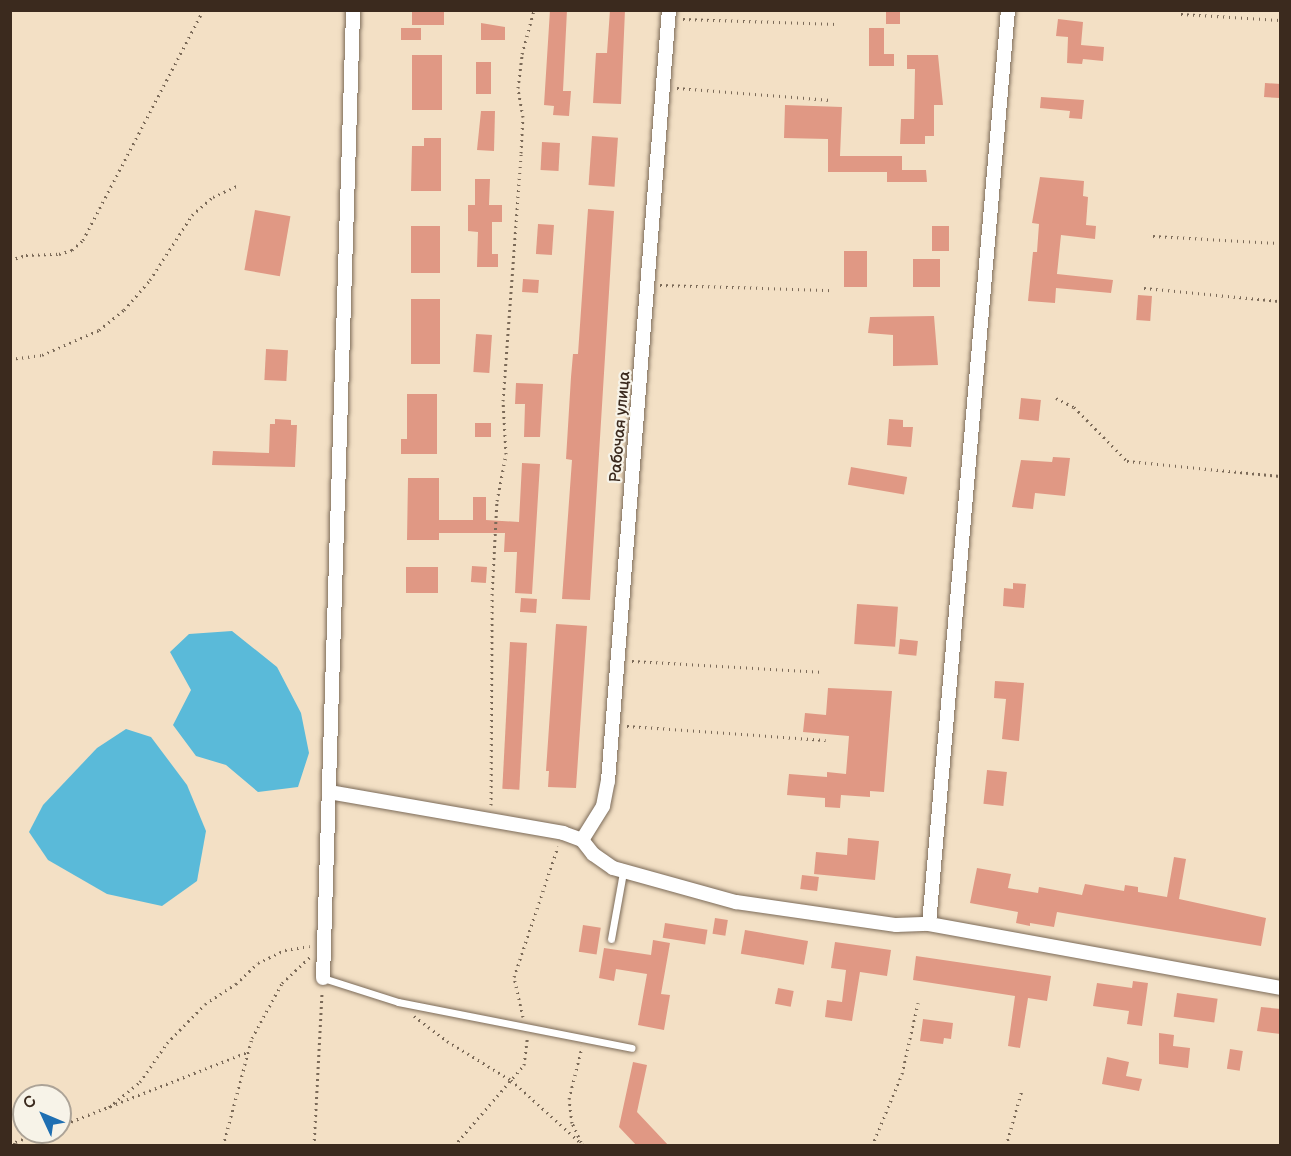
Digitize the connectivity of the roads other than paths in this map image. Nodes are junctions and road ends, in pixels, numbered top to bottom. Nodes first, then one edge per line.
1 (353, 10) edge
2 (1008, 10) edge
3 (669, 14) edge
4 (329, 792) junction
5 (582, 840) junction
6 (623, 872) junction
7 (929, 924) junction
8 (611, 939) dead end
9 (323, 978) joint
10 (1281, 988) edge
11 (632, 1048) dead end

1 - 4 street
2 - 7 street
3 - 5 street, Рабочая улица
4 - 5 street
4 - 9 street
5 - 6 street
6 - 7 street
6 - 8 lane
7 - 10 street
9 - 11 lane

